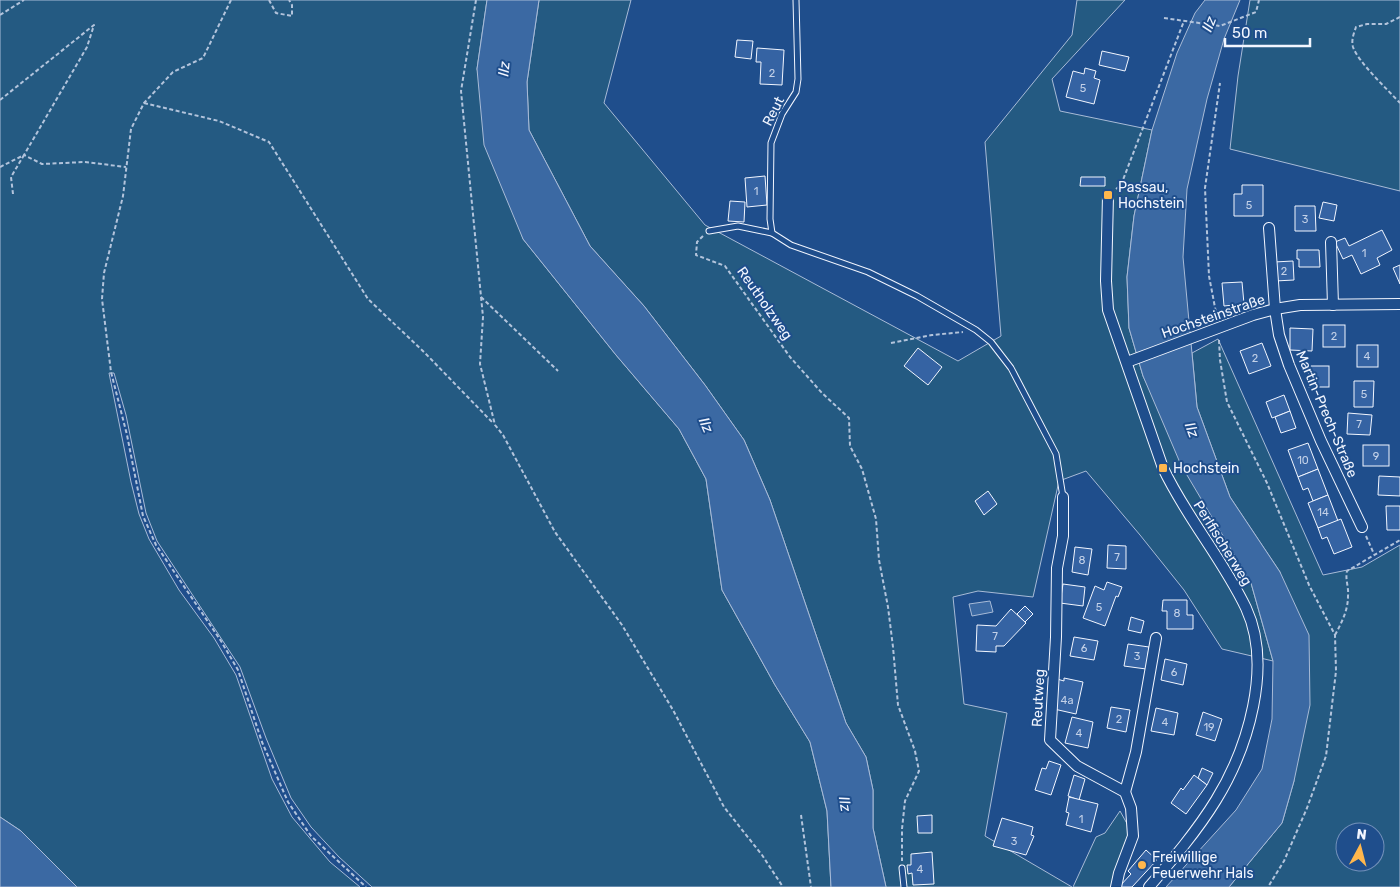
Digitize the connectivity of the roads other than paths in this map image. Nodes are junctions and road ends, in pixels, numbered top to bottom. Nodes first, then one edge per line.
1 (796, 0) edge
2 (1108, 196) road end
3 (1269, 228) dead end
4 (709, 231) road end
5 (772, 234) junction
6 (1331, 242) dead end
7 (1400, 304) edge
8 (1333, 305) junction
9 (1275, 309) junction
10 (1132, 360) junction
11 (1063, 497) joint
12 (1362, 528) road end
13 (1156, 638) dead end
14 (1124, 792) junction
15 (902, 868) road end
16 (904, 887) edge
17 (1116, 887) edge
18 (1149, 887) edge

1 - 5 lane, Reut
2 - 10 street, Perlfischerweg
3 - 9 street, Martin-Prech-Straße
4 - 5 lane
5 - 11 lane
6 - 8 street
7 - 8 street, Hochsteinstraße
8 - 9 street, Hochsteinstraße
9 - 10 street, Hochsteinstraße
9 - 12 street, Martin-Prech-Straße
10 - 18 street, Perlfischerweg
11 - 14 street, Reutweg
13 - 14 street
14 - 17 street
15 - 16 lane

